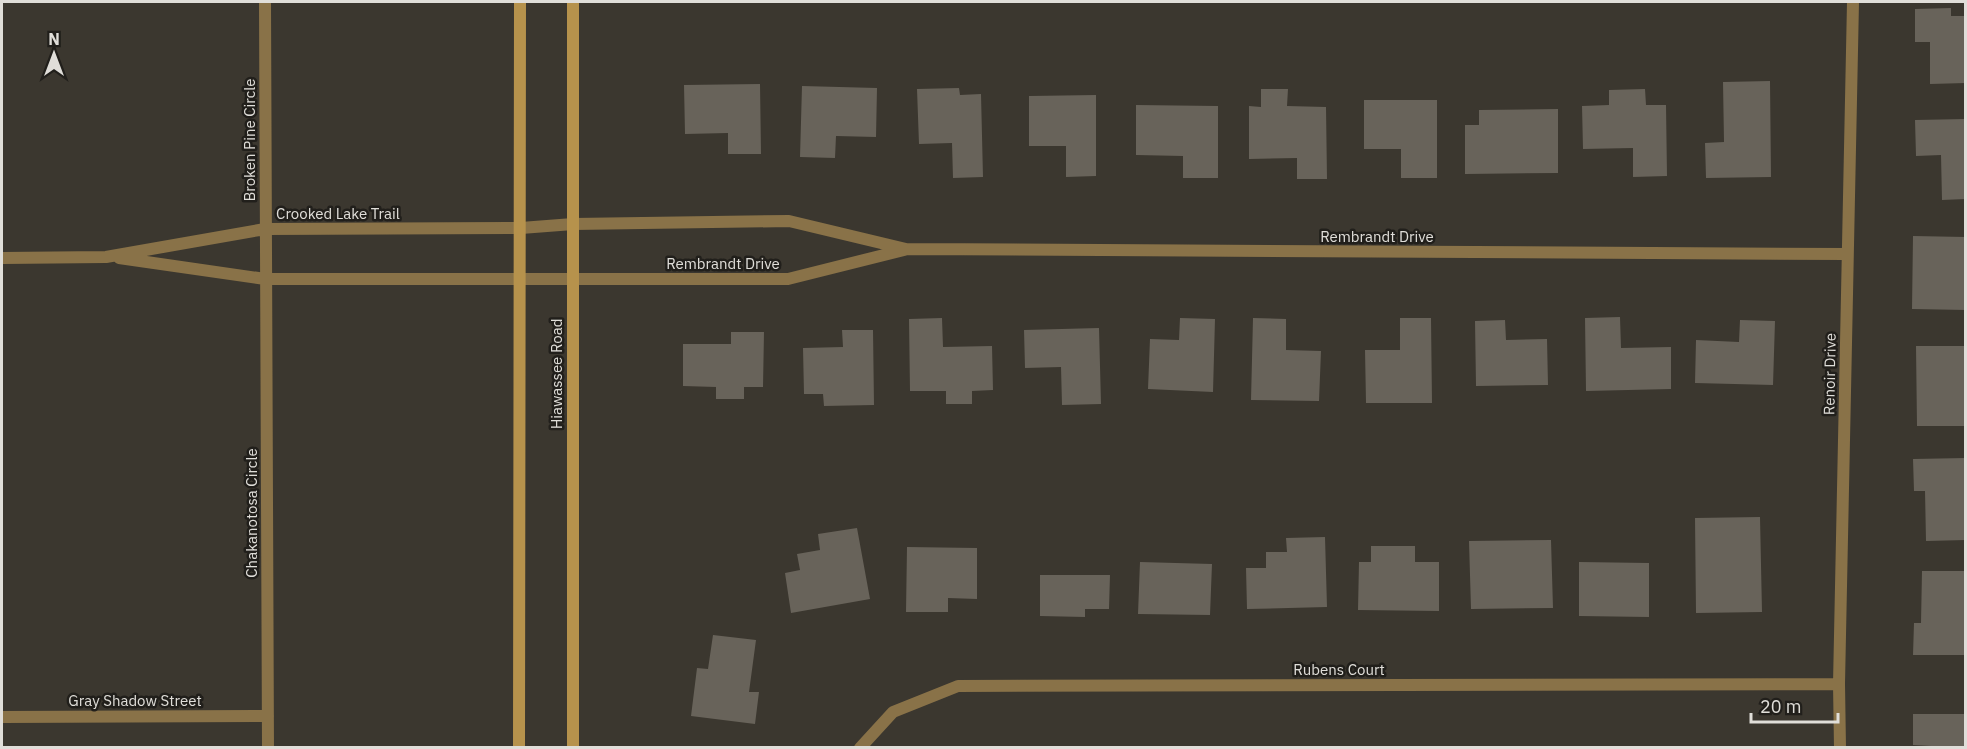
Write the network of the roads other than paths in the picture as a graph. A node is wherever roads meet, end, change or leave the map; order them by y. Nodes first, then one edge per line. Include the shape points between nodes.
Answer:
1 (265, 2) edge
2 (520, 2) edge
3 (573, 2) edge
4 (1853, 2) edge
5 (573, 224) junction
6 (520, 228) junction
7 (265, 229) junction
8 (906, 249) junction
9 (1847, 254) junction
10 (106, 257) junction
11 (2, 258) edge
12 (573, 278) junction
13 (265, 279) junction
14 (520, 279) junction
15 (1839, 684) junction
16 (268, 716) junction
17 (2, 717) edge
18 (268, 747) edge
19 (519, 747) edge
20 (573, 747) edge
21 (860, 747) edge
22 (1840, 747) edge

1 - 7 street, Broken Pine Circle
2 - 6 street
3 - 5 street, Hiawassee Road
4 - 9 street, Renoir Drive
5 - 6 street, Crooked Lake Trail
5 - 8 street, Rembrandt Drive via 789,221
5 - 12 street, Hiawassee Road
6 - 7 street, Crooked Lake Trail
6 - 14 street
7 - 10 street, Crooked Lake Trail
7 - 13 street, Broken Pine Circle
8 - 9 street, Rembrandt Drive
8 - 12 street, Rembrandt Drive via 788,279
9 - 15 street, Renoir Drive
10 - 11 street, Crooked Lake Trail
10 - 13 street, Crooked Lake Trail
12 - 14 street, Crooked Lake Trail
12 - 20 street, Hiawassee Road
13 - 14 street, Crooked Lake Trail
13 - 16 street, Chakanotosa Circle
14 - 19 street
15 - 21 street, Rubens Court via 958,686 893,712
15 - 22 street, Renoir Drive
16 - 17 street, Gray Shadow Street
16 - 18 street, Chakanotosa Circle

